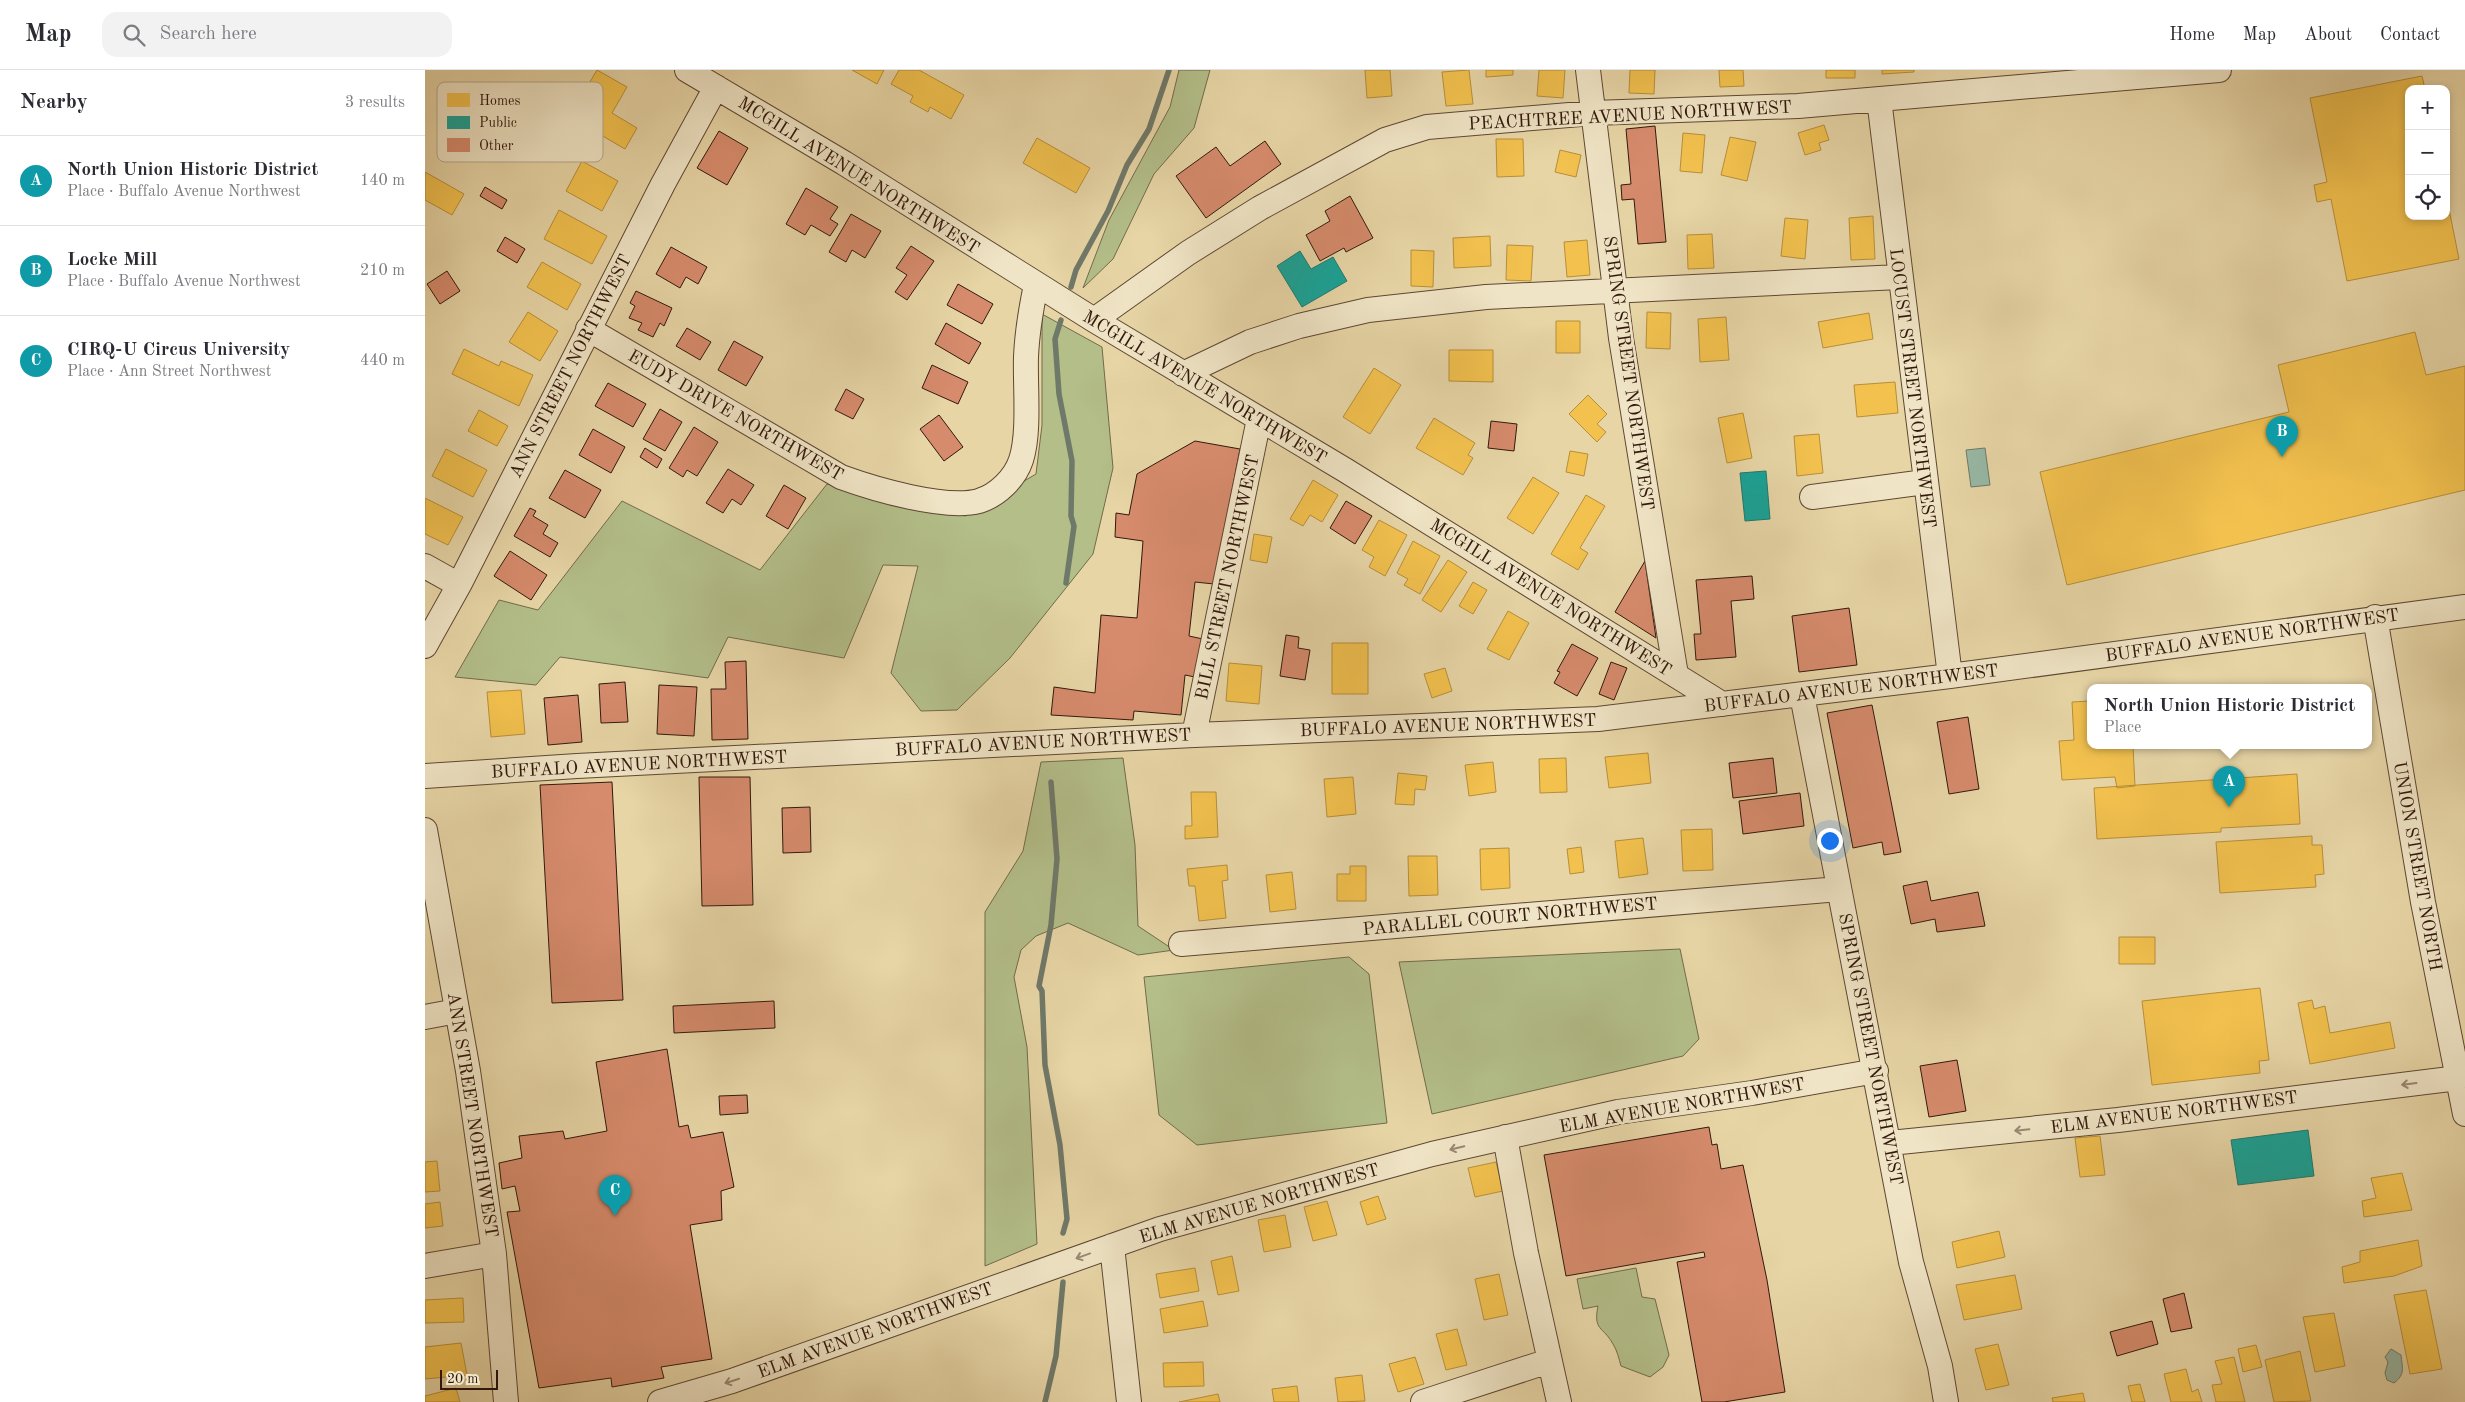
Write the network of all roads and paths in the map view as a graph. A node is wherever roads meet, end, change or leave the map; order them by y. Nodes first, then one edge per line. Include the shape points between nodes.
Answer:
1 (687, 70) edge
2 (1587, 70) edge
3 (2219, 70) edge
4 (716, 87) junction
5 (1879, 99) junction
6 (1593, 114) junction
7 (1899, 277) junction
8 (1036, 285) junction
9 (1616, 290) junction
10 (1094, 320) junction
11 (588, 329) junction
12 (1183, 374) junction
13 (1259, 419) junction
14 (1925, 482) junction
15 (1812, 497) dead end
16 (425, 566) edge
17 (459, 585) junction
18 (2465, 607) edge
19 (2375, 617) junction
20 (425, 646) edge
21 (1676, 676) junction
22 (1949, 676) junction
23 (1802, 695) junction
24 (1722, 704) junction
25 (1194, 735) junction
26 (425, 776) edge
27 (425, 830) edge
28 (1839, 889) junction
29 (1181, 944) dead end
30 (457, 1011) junction
31 (425, 1017) edge
32 (1876, 1072) junction
33 (2458, 1078) junction
34 (2465, 1114) edge
35 (1505, 1137) junction
36 (1890, 1143) junction
37 (1112, 1246) junction
38 (494, 1254) junction
39 (425, 1266) edge
40 (1549, 1361) junction
41 (506, 1402) edge
42 (660, 1402) edge
43 (1129, 1402) edge
44 (1423, 1402) edge
45 (1559, 1402) edge
46 (1946, 1402) edge

1 - 4 street, MCGILL AVENUE NORTHWEST
2 - 6 street, SPRING STREET NORTHWEST
3 - 5 street, PEACHTREE AVENUE NORTHWEST
4 - 8 street, MCGILL AVENUE NORTHWEST via 844,163
4 - 11 street, ANN STREET NORTHWEST
5 - 6 street, PEACHTREE AVENUE NORTHWEST via 1798,106
5 - 7 street, LOCUST STREET NORTHWEST
6 - 9 street, SPRING STREET NORTHWEST
6 - 10 street, PEACHTREE AVENUE NORTHWEST via 1427,127 1385,140 1260,208 1188,252
7 - 9 street
7 - 14 street, LOCUST STREET NORTHWEST
8 - 10 street, MCGILL AVENUE NORTHWEST
8 - 11 street, EUDY DRIVE NORTHWEST via 1029,320 1022,458 1013,477 979,501 945,502 869,487 841,477
9 - 12 street via 1486,297 1368,310 1299,326 1250,342
9 - 21 street, SPRING STREET NORTHWEST
10 - 12 street, MCGILL AVENUE NORTHWEST
11 - 17 street, ANN STREET NORTHWEST
12 - 13 street, MCGILL AVENUE NORTHWEST
13 - 21 street, MCGILL AVENUE NORTHWEST
13 - 25 street, BILL STREET NORTHWEST
14 - 15 street
14 - 22 street, LOCUST STREET NORTHWEST
16 - 17 street
17 - 20 street, ANN STREET NORTHWEST
18 - 19 street, BUFFALO AVENUE NORTHWEST
19 - 22 street, BUFFALO AVENUE NORTHWEST
19 - 33 street, UNION STREET NORTH via 2423,902
21 - 24 street, MCGILL AVENUE NORTHWEST
22 - 23 street, BUFFALO AVENUE NORTHWEST
23 - 24 street, BUFFALO AVENUE NORTHWEST
23 - 28 street, SPRING STREET NORTHWEST
24 - 25 street, BUFFALO AVENUE NORTHWEST via 1598,719
25 - 26 street, BUFFALO AVENUE NORTHWEST
27 - 30 street, ANN STREET NORTHWEST
28 - 29 street, PARALLEL COURT NORTHWEST
28 - 32 street, SPRING STREET NORTHWEST
30 - 31 street
30 - 38 street, ANN STREET NORTHWEST
32 - 35 street, ELM AVENUE NORTHWEST via 1618,1112
32 - 36 street, SPRING STREET NORTHWEST
33 - 34 street, UNION STREET NORTH
33 -> 36 street, ELM AVENUE NORTHWEST
35 -> 37 street, ELM AVENUE NORTHWEST via 1169,1226
35 - 40 street
36 - 46 street, SPRING STREET NORTHWEST via 1911,1262 1940,1366
37 -> 42 street, ELM AVENUE NORTHWEST via 732,1381
37 - 43 street
38 - 39 street
38 - 41 street, ANN STREET NORTHWEST
40 - 44 street
40 - 45 street

